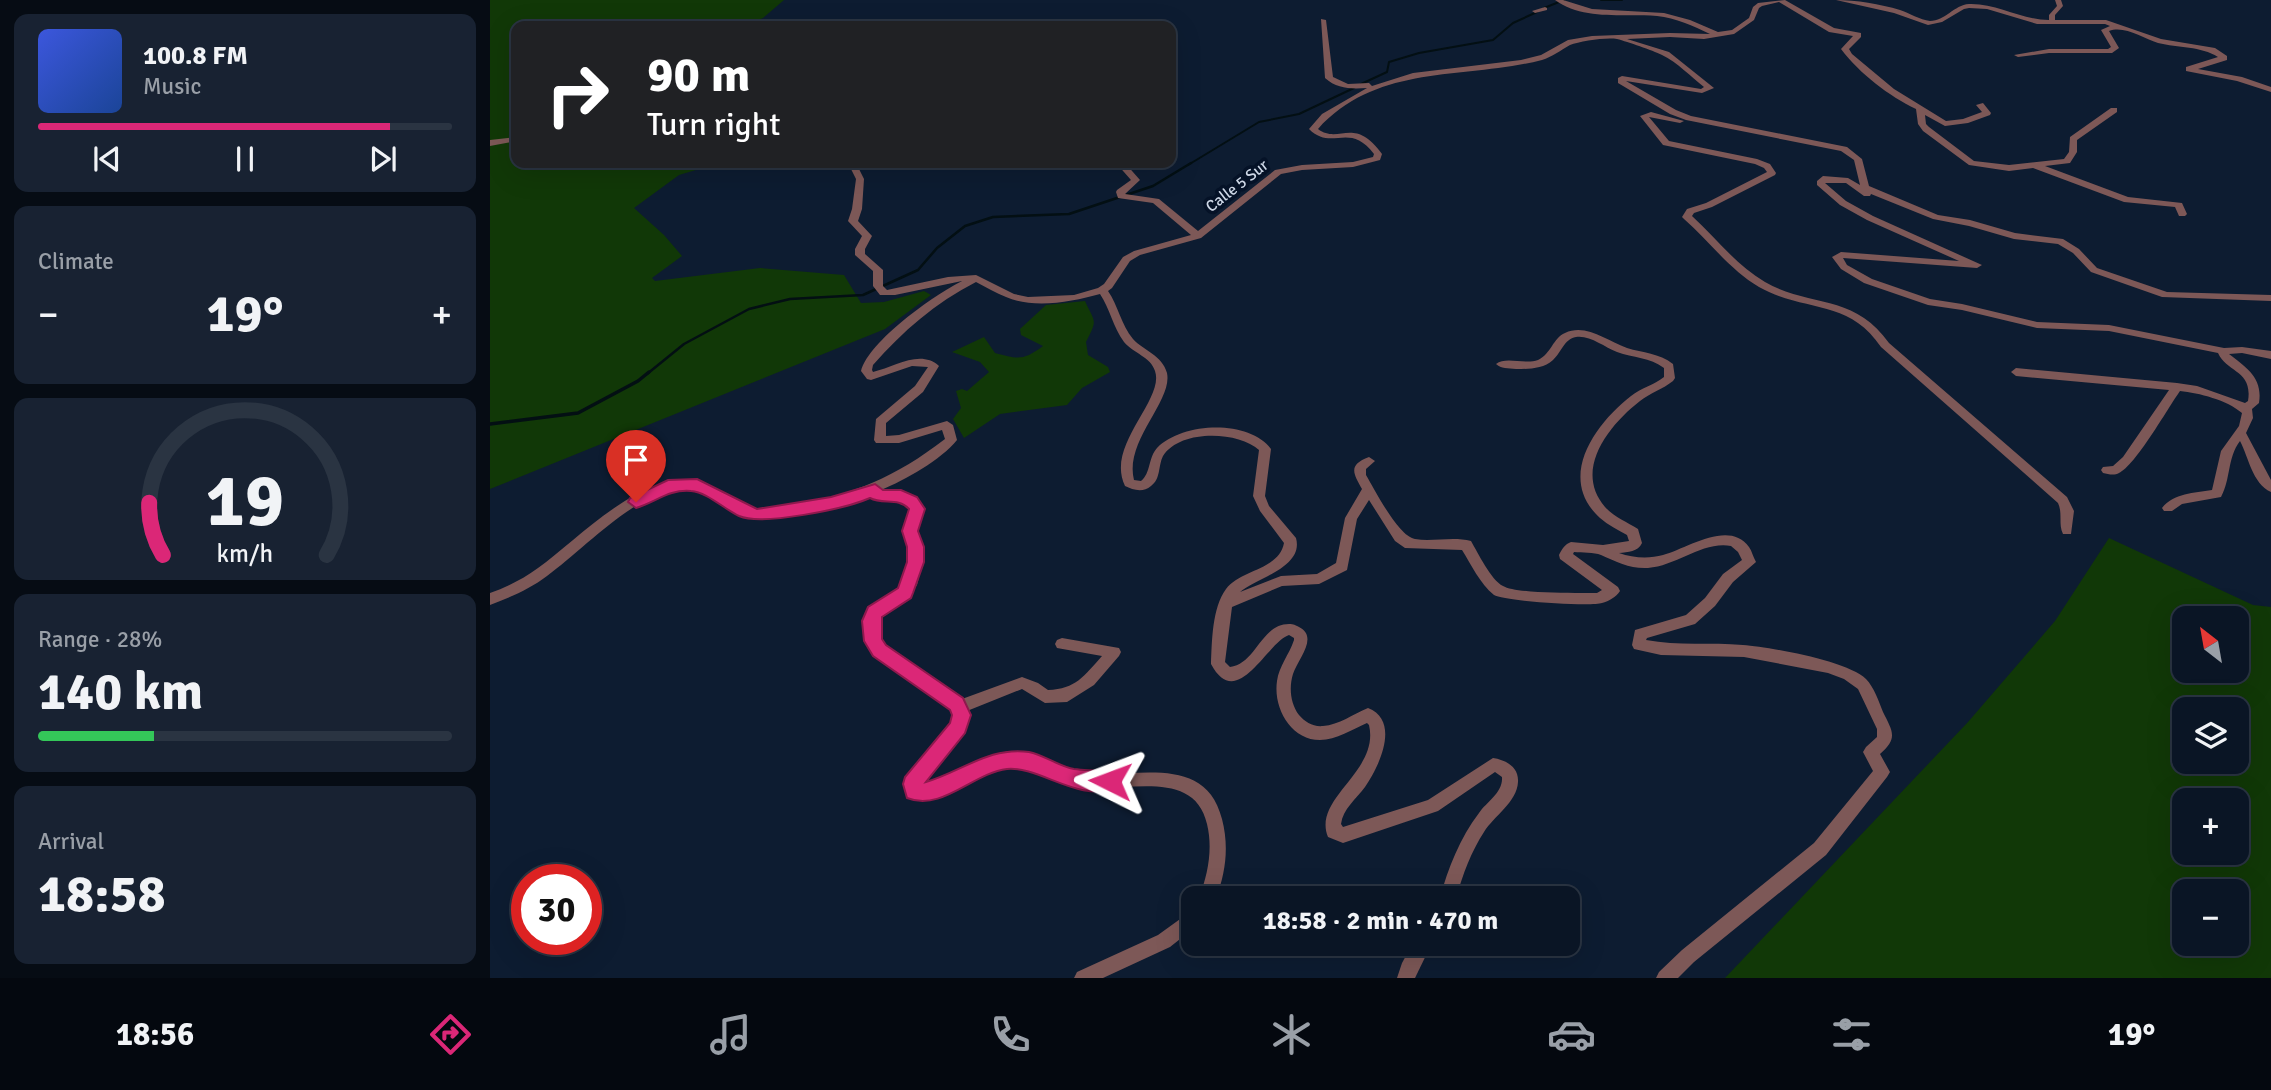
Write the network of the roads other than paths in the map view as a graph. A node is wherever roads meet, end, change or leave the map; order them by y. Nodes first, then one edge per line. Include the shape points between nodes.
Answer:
1 (1779, 0) edge
2 (1839, 0) edge
3 (2058, 0) edge
4 (1559, 1) edge
5 (1545, 9) dead end
6 (1535, 11) dead end
7 (1323, 20) dead end
8 (2052, 21) junction
9 (2116, 26) junction
10 (1719, 35) junction
11 (1614, 36) junction
12 (2018, 55) dead end
13 (1393, 81) junction
14 (2271, 90) edge
15 (1980, 105) dead end
16 (1920, 108) junction
17 (2114, 110) dead end
18 (1689, 118) junction
19 (511, 140) edge
20 (490, 143) edge
21 (2036, 166) junction
22 (854, 168) edge
23 (1125, 168) edge
24 (1884, 197) junction
25 (2182, 214) dead end
26 (1198, 236) junction
27 (976, 278) junction
28 (1102, 290) junction
29 (2271, 298) edge
30 (2224, 351) junction
31 (2271, 355) edge
32 (1501, 364) dead end
33 (2016, 372) dead end
34 (2177, 387) junction
35 (2241, 406) junction
36 (2241, 434) junction
37 (1369, 461) dead end
38 (2107, 470) dead end
39 (2271, 487) edge
40 (875, 489) junction
41 (1369, 489) junction
42 (2168, 508) dead end
43 (2067, 531) dead end
44 (1603, 550) junction
45 (490, 599) edge
46 (1226, 603) junction
47 (1062, 644) dead end
48 (959, 707) junction
49 (1212, 886) edge
50 (1451, 886) edge
51 (1181, 927) edge
52 (1416, 956) edge
53 (1083, 978) edge
54 (1406, 978) edge
55 (1665, 978) edge

1 - 10 street via 1760,4 1748,22
1 - 16 street via 1832,30 1858,35 1845,51 1899,97
2 - 8 street via 1896,10 1928,23 1969,6 2037,22
3 - 8 street via 2060,6
4 - 10 street via 1606,12 1659,14
5 - 6 street
7 - 13 street via 1329,78 1351,87
8 - 9 street
9 - 12 street via 2105,30 2115,48 2109,51
9 - 14 street via 2160,41 2212,50 2224,58 2189,69
10 - 11 street, Calle 5 Sur
11 - 13 street, Calle 5 Sur via 1571,42 1544,57 1521,62 1431,71
11 - 18 street via 1666,54 1710,89 1620,79
13 - 26 street, Calle 5 Sur via 1357,95 1313,129 1323,135 1360,135 1370,140 1377,158 1278,172
15 - 16 street via 1987,113 1945,124
16 - 21 street via 1926,129 1969,162 1991,167
17 - 21 street via 2073,139 2067,161
18 - 24 street via 1844,149 1858,159 1865,188
18 - 43 street via 1643,116 1666,142 1757,162 1772,173 1690,211 1687,217 1760,284 1848,312 1870,325 1892,352 2063,500 2068,511
19 - 20 street
21 - 25 street via 2127,200 2179,205
22 - 27 street via 860,179 853,221 867,236 860,255 877,267 879,288 884,293 960,277
23 - 26 street via 1136,180 1120,192 1122,198 1156,201
24 - 29 street via 1937,218 2060,242 2094,270 2166,295
24 - 30 street via 1874,197 1840,179 1820,183 1869,217 1977,265 1837,257 1844,267 1868,281 1928,302 2038,325 2109,328
26 - 28 street, Calle 5 Sur via 1126,259
27 - 28 street via 1028,300 1074,298
27 - 40 street via 942,294 906,322 868,365 866,371 871,376 916,361 934,366 919,388 880,422 880,440 899,442 947,425 951,440 927,461
28 - 46 street via 1131,343 1157,363 1162,378 1130,454 1129,483 1146,484 1163,449 1191,436 1219,431 1242,435 1265,449 1259,496 1292,547 1281,563 1246,578
30 - 31 street
30 - 35 street via 2223,355 2254,382 2253,403
32 - 44 street via 1540,364 1563,338 1581,334 1646,354 1669,367 1669,378 1635,398 1594,441 1586,464 1589,493 1601,512 1633,532 1636,542
33 - 34 street
34 - 35 street
34 - 38 street via 2127,460 2116,470
35 - 36 street via 2248,419
36 - 39 street
36 - 42 street via 2230,446 2217,494 2179,500
37 - 41 street via 1360,467 1360,475
40 - 45 street via 857,498 757,515 697,485 668,486 636,502 521,587
40 - 48 street via 876,495 912,501 917,509 910,531 917,557 908,589 872,617 873,641 879,651
41 - 44 street via 1400,537 1410,544 1466,545 1500,592 1599,599 1613,591 1565,555 1571,547
41 - 46 street via 1351,518 1342,566 1319,579 1281,581
44 - 55 street via 1615,559 1648,562 1717,539 1734,542 1747,552 1749,562 1690,620 1640,634 1639,645 1744,651 1849,674 1863,685 1884,729 1885,740 1871,752 1882,772 1820,849
46 - 50 street via 1218,660 1223,672 1232,675 1247,669 1278,632 1295,630 1301,643 1282,695 1291,716 1317,733 1368,715 1379,725 1361,779 1332,822 1336,833 1343,835 1432,806 1493,765 1508,773 1508,792 1469,843
47 - 48 street via 1114,652 1089,681 1067,696 1045,697 1022,683
48 - 49 street via 958,727 923,769 913,784 914,791 942,788 987,765 1008,760 1031,762 1085,780 1188,785 1204,800 1218,835 1217,872
51 - 53 street via 1164,941
52 - 54 street

